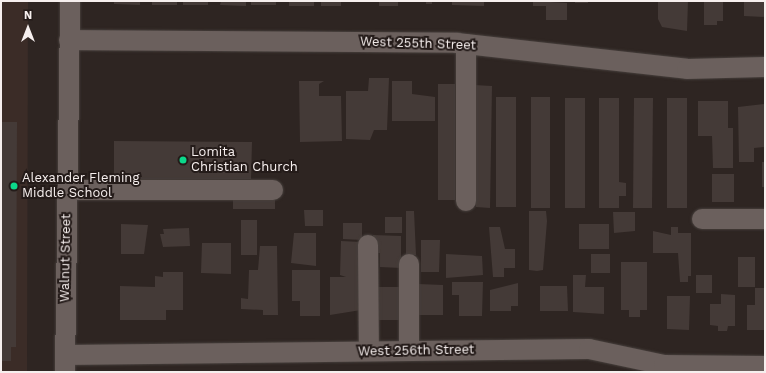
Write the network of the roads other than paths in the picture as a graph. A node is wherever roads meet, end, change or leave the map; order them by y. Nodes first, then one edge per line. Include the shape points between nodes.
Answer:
1 (70, 1) edge
2 (69, 40) junction
3 (466, 44) junction
4 (765, 67) edge
5 (67, 190) junction
6 (273, 190) dead end
7 (466, 201) dead end
8 (702, 219) dead end
9 (765, 219) edge
10 (368, 245) dead end
11 (409, 264) dead end
12 (369, 351) junction
13 (409, 351) junction
14 (65, 363) edge
15 (765, 366) edge

1 - 2 street, Walnut Street
2 - 3 street, West 255th Street
2 - 5 street, Walnut Street
3 - 4 street, West 255th Street via 687,69
3 - 7 street
5 - 6 street
5 - 14 street, Walnut Street
8 - 9 street
10 - 12 street
11 - 13 street
12 - 13 street, West 256th Street
12 - 14 street, West 256th Street
13 - 15 street, West 256th Street via 589,349 664,366

